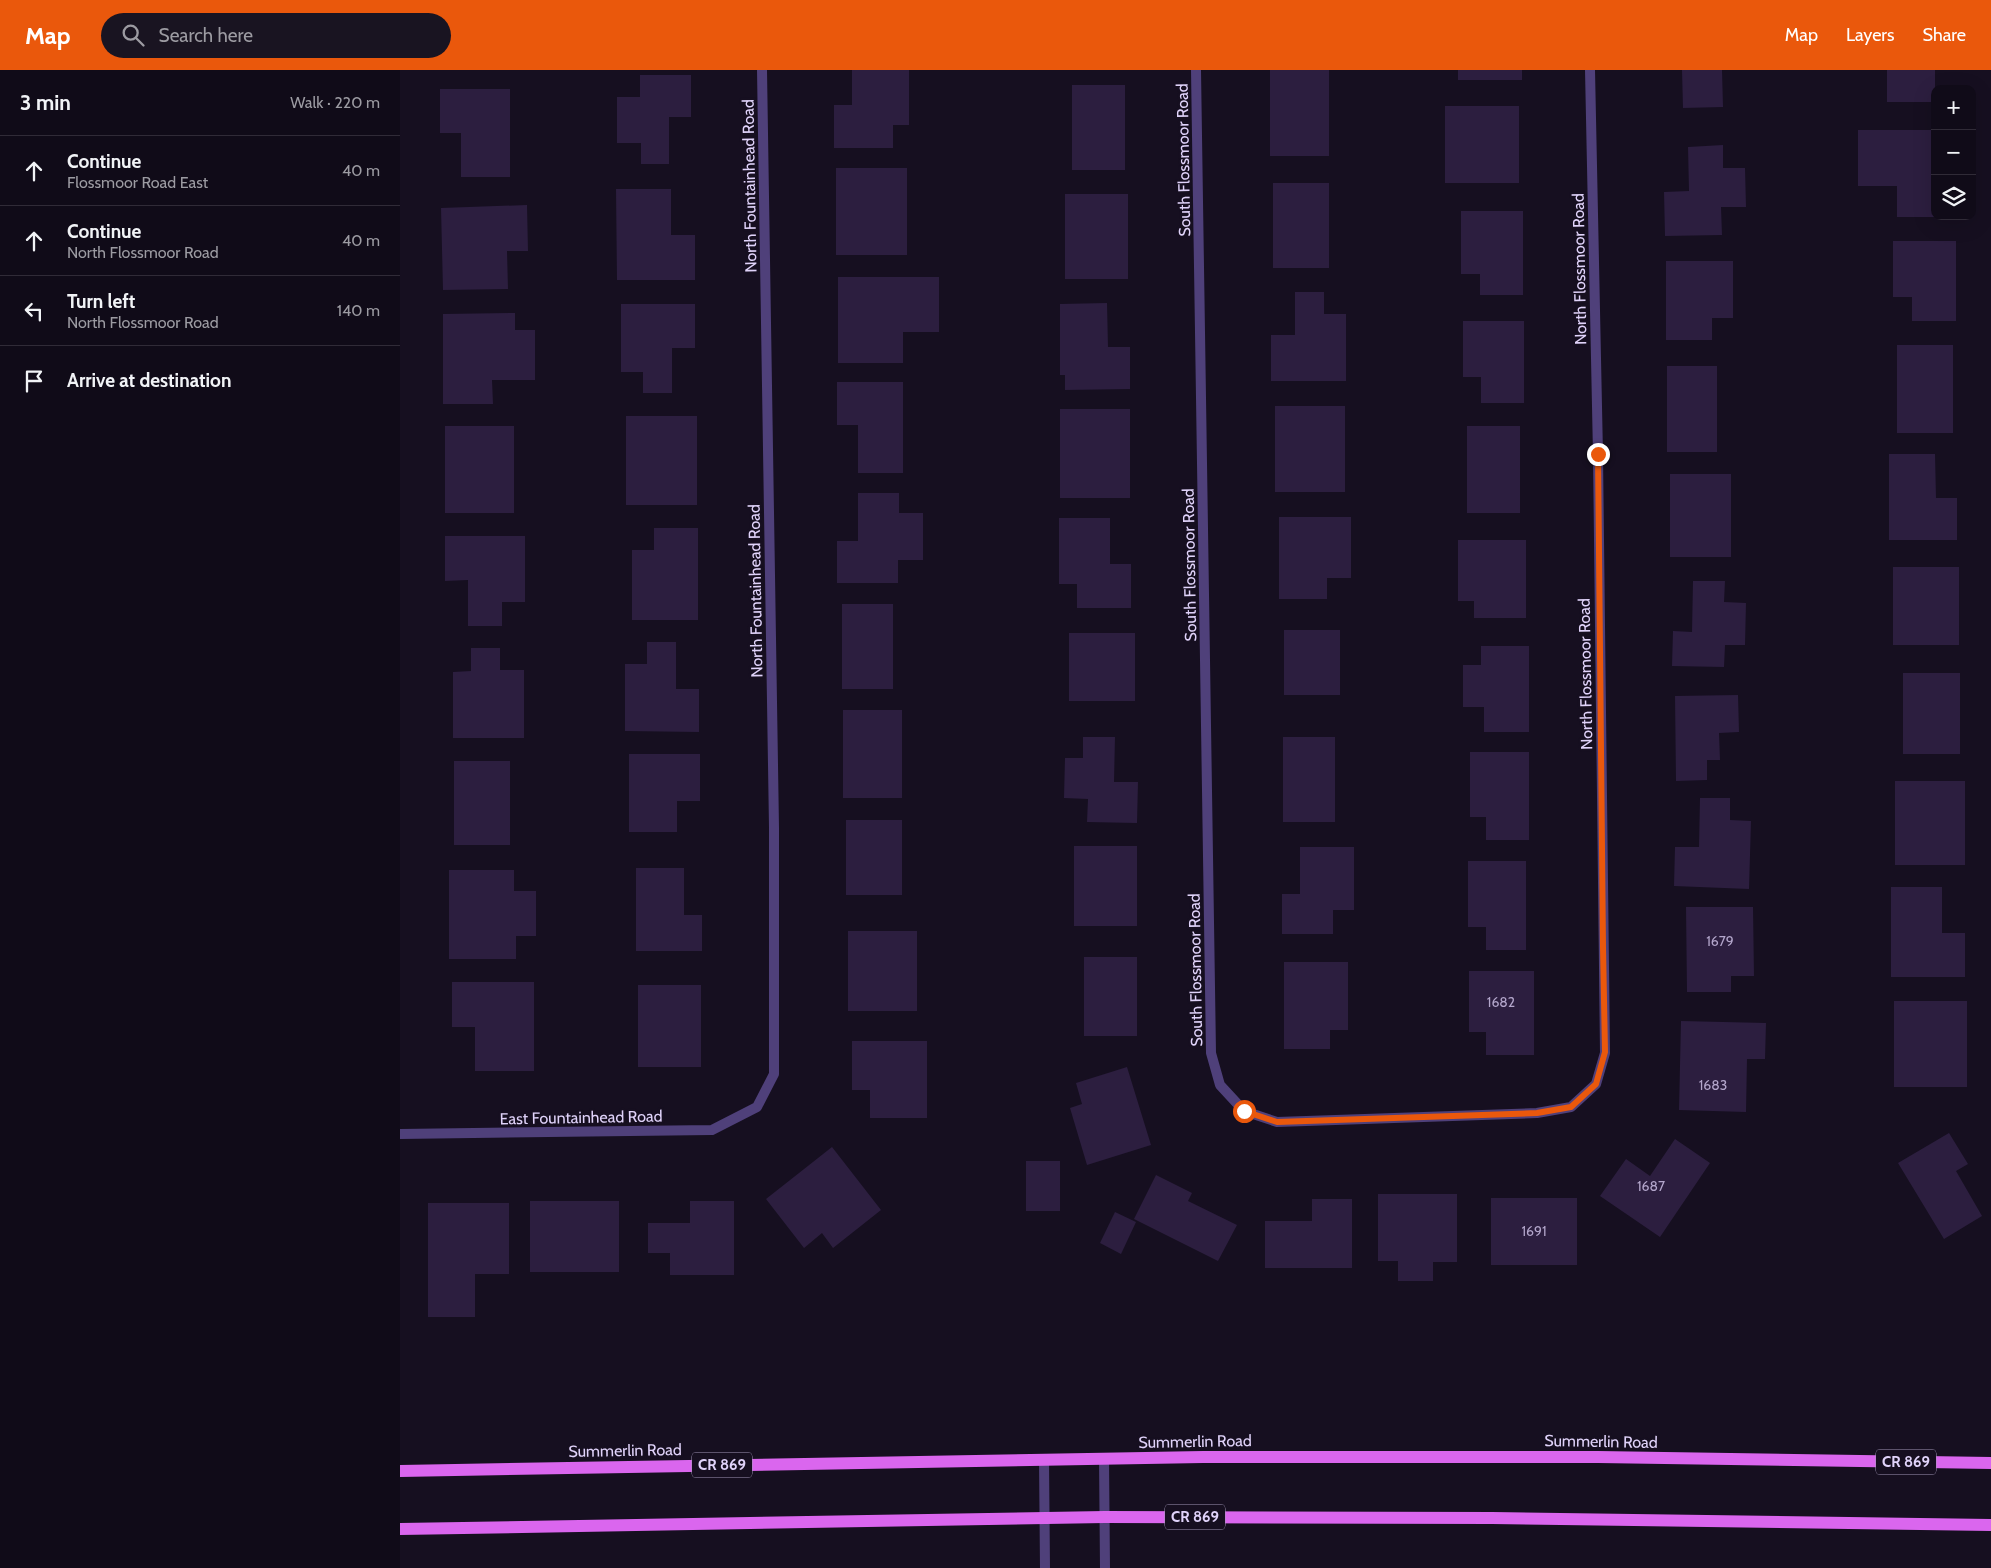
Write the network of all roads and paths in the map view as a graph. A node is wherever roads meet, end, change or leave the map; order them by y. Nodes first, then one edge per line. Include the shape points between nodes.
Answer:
1 (762, 70) edge
2 (1196, 70) edge
3 (1590, 70) edge
4 (757, 1107) joint
5 (1413, 1117) joint
6 (400, 1134) edge
7 (1104, 1458) junction
8 (1044, 1459) junction
9 (1991, 1464) edge
10 (400, 1471) edge
11 (1045, 1517) junction
12 (1105, 1517) junction
13 (1991, 1526) edge
14 (400, 1529) edge
15 (1045, 1568) edge
16 (1105, 1568) edge

1 - 4 street, North Fountainhead Road via 774,828 774,1074
2 - 5 street, South Flossmoor Road via 1213,1059 1220,1085 1244,1111 1277,1122
3 - 5 street, North Flossmoor Road via 1605,1052 1596,1084 1571,1107 1537,1113
4 - 6 street, East Fountainhead Road via 712,1130
7 - 8 main road, Summerlin Road / CR 869
7 - 9 main road, Summerlin Road / CR 869 via 1598,1456
7 - 12 street
8 - 10 main road, Summerlin Road / CR 869
8 - 11 street
11 - 12 main road, CR 869
11 - 14 main road, CR 869
11 - 15 street
12 - 13 main road, CR 869 via 1492,1518
12 - 16 street

